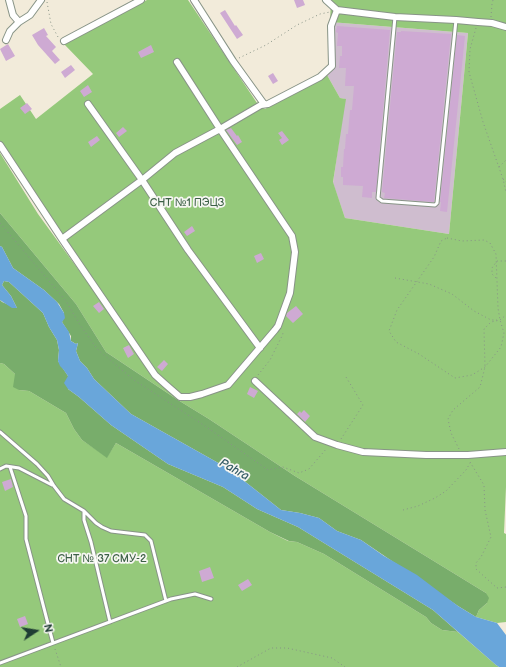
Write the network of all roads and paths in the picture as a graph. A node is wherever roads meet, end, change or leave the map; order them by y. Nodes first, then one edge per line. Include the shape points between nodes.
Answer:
1 (9, 0) edge
2 (42, 0) edge
3 (45, 0) edge
4 (141, 0) edge
5 (194, 0) edge
6 (326, 0) edge
7 (493, 0) edge
8 (337, 10) junction
9 (396, 17) junction
10 (491, 19) dead end
11 (456, 20) junction
12 (18, 22) junction
13 (478, 22) junction
14 (506, 27) edge
15 (6, 40) dead end
16 (64, 41) joint
17 (233, 61) junction
18 (177, 62) dead end
19 (88, 104) dead end
20 (264, 104) junction
21 (220, 129) junction
22 (0, 145) edge
23 (506, 160) edge
24 (499, 168) junction
25 (503, 179) junction
26 (142, 180) junction
27 (506, 182) edge
28 (506, 192) edge
29 (62, 239) junction
30 (496, 261) junction
31 (506, 261) edge
32 (395, 278) dead end
33 (497, 278) junction
34 (417, 282) junction
35 (506, 315) edge
36 (500, 320) junction
37 (278, 326) junction
38 (260, 348) junction
39 (486, 367) junction
40 (346, 377) dead end
41 (255, 381) joint
42 (0, 432) edge
43 (337, 445) junction
44 (506, 452) edge
45 (465, 454) junction
46 (470, 462) junction
47 (10, 467) junction
48 (0, 468) edge
49 (54, 486) junction
50 (84, 510) junction
51 (403, 510) dead end
52 (506, 587) edge
53 (211, 599) dead end
54 (166, 601) junction
55 (110, 622) junction
56 (53, 643) junction
57 (0, 663) edge
58 (61, 667) edge
59 (237, 667) edge
60 (345, 667) edge

1 - 12 street
2 - 12 street via 30,15
3 - 16 path via 48,3 52,24
4 - 16 street
5 - 17 street
6 - 8 street
7 - 10 path
8 - 9 street
8 - 17 path via 320,14 296,25 266,45
8 - 20 street via 331,26 332,66 320,77
9 - 11 street
9 - 11 lane via 378,198 382,201 435,205 438,203
11 - 13 street
12 - 15 street
13 - 14 street
13 - 24 path via 470,49 469,72
17 - 20 street
18 - 21 street
19 - 26 street
20 - 21 street
21 - 26 street via 175,153
21 - 37 street via 292,236 295,252 290,293
22 - 29 street
23 - 24 path
24 - 25 path
25 - 27 path
25 - 28 path
26 - 29 street
26 - 38 street via 188,250
29 - 38 street via 155,375 180,397 190,397 228,385
30 - 31 path
30 - 33 path
30 - 33 path via 492,274
30 - 34 path via 496,254 490,243 484,240 462,241 447,238 441,241 434,257
32 - 34 path
33 - 36 path
34 - 36 path via 452,294 491,320
34 - 39 path via 397,310 389,331 396,342 455,378 472,375
35 - 36 path
36 - 39 path via 504,333 501,347
36 - 39 path via 491,322 484,329
37 - 38 street
37 - 41 path via 283,334 270,360
39 - 45 path via 480,387 453,410 448,419 451,432
40 - 43 path via 363,405
41 - 43 street via 315,437
42 - 49 lane via 37,464
43 - 45 street via 363,452
44 - 45 street
45 - 46 path
46 - 51 path via 466,470 435,498
46 - 52 path via 484,485 485,510 491,537 476,563 476,569 497,588
47 - 48 lane
47 - 49 lane via 19,468
47 - 56 lane via 26,516 26,539
49 - 50 lane via 64,499
50 - 54 lane via 96,523 111,531 146,535 151,541
50 - 55 lane via 84,520
53 - 54 lane via 195,594
54 - 55 lane
55 - 56 lane
56 - 57 lane
56 - 58 path
59 - 60 path via 270,648 287,648 332,658

